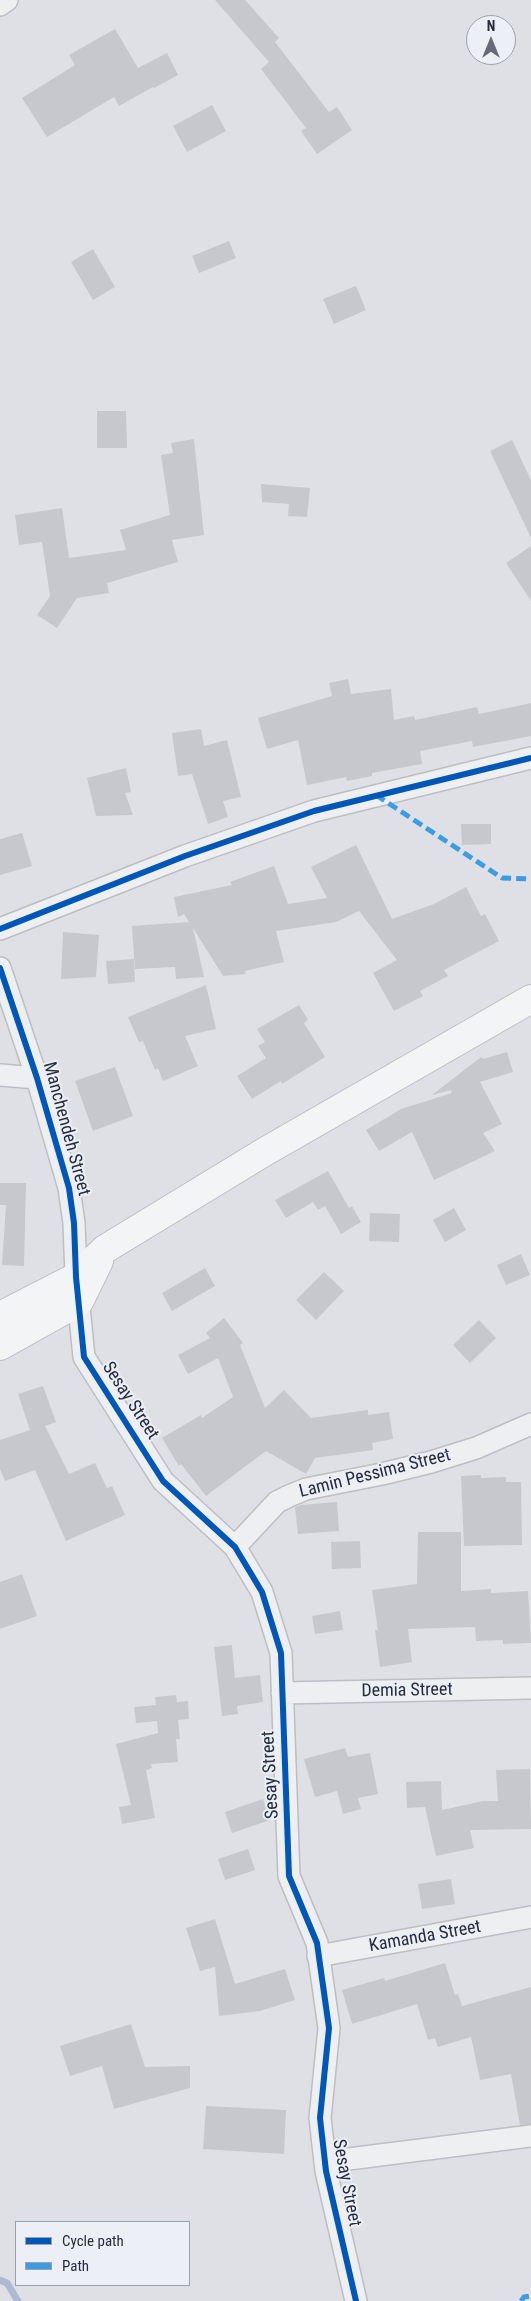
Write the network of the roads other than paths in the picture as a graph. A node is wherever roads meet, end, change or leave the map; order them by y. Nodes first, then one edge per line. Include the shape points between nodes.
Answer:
1 (7, 0) edge
2 (0, 5) edge
3 (531, 758) edge
4 (0, 929) edge
5 (0, 968) edge
6 (531, 999) edge
7 (0, 1075) edge
8 (37, 1078) junction
9 (78, 1289) junction
10 (0, 1316) edge
11 (0, 1346) edge
12 (531, 1424) edge
13 (235, 1547) junction
14 (531, 1688) edge
15 (282, 1693) junction
16 (531, 1917) edge
17 (318, 1956) junction
18 (531, 2136) edge
19 (325, 2162) junction
20 (356, 2301) edge

1 - 2 street
3 - 4 street via 314,811 185,856
5 - 8 street, Manchendeh Street
6 - 9 main road via 266,1151 105,1249
7 - 8 street
8 - 9 street, Manchendeh Street via 69,1188
9 - 10 main road
9 - 11 main road
9 - 13 street, Sesay Street via 84,1357 163,1481
12 - 13 street, Lamin Pessima Street via 476,1448 431,1462 306,1489 289,1496 277,1502
13 - 15 street, Sesay Street via 262,1592 281,1652
14 - 15 street, Demia Street
15 - 17 street, Sesay Street via 289,1876 316,1943
16 - 17 street, Kamanda Street
17 - 19 street, Sesay Street via 329,2028 320,2118
18 - 19 street
19 - 20 street, Sesay Street

